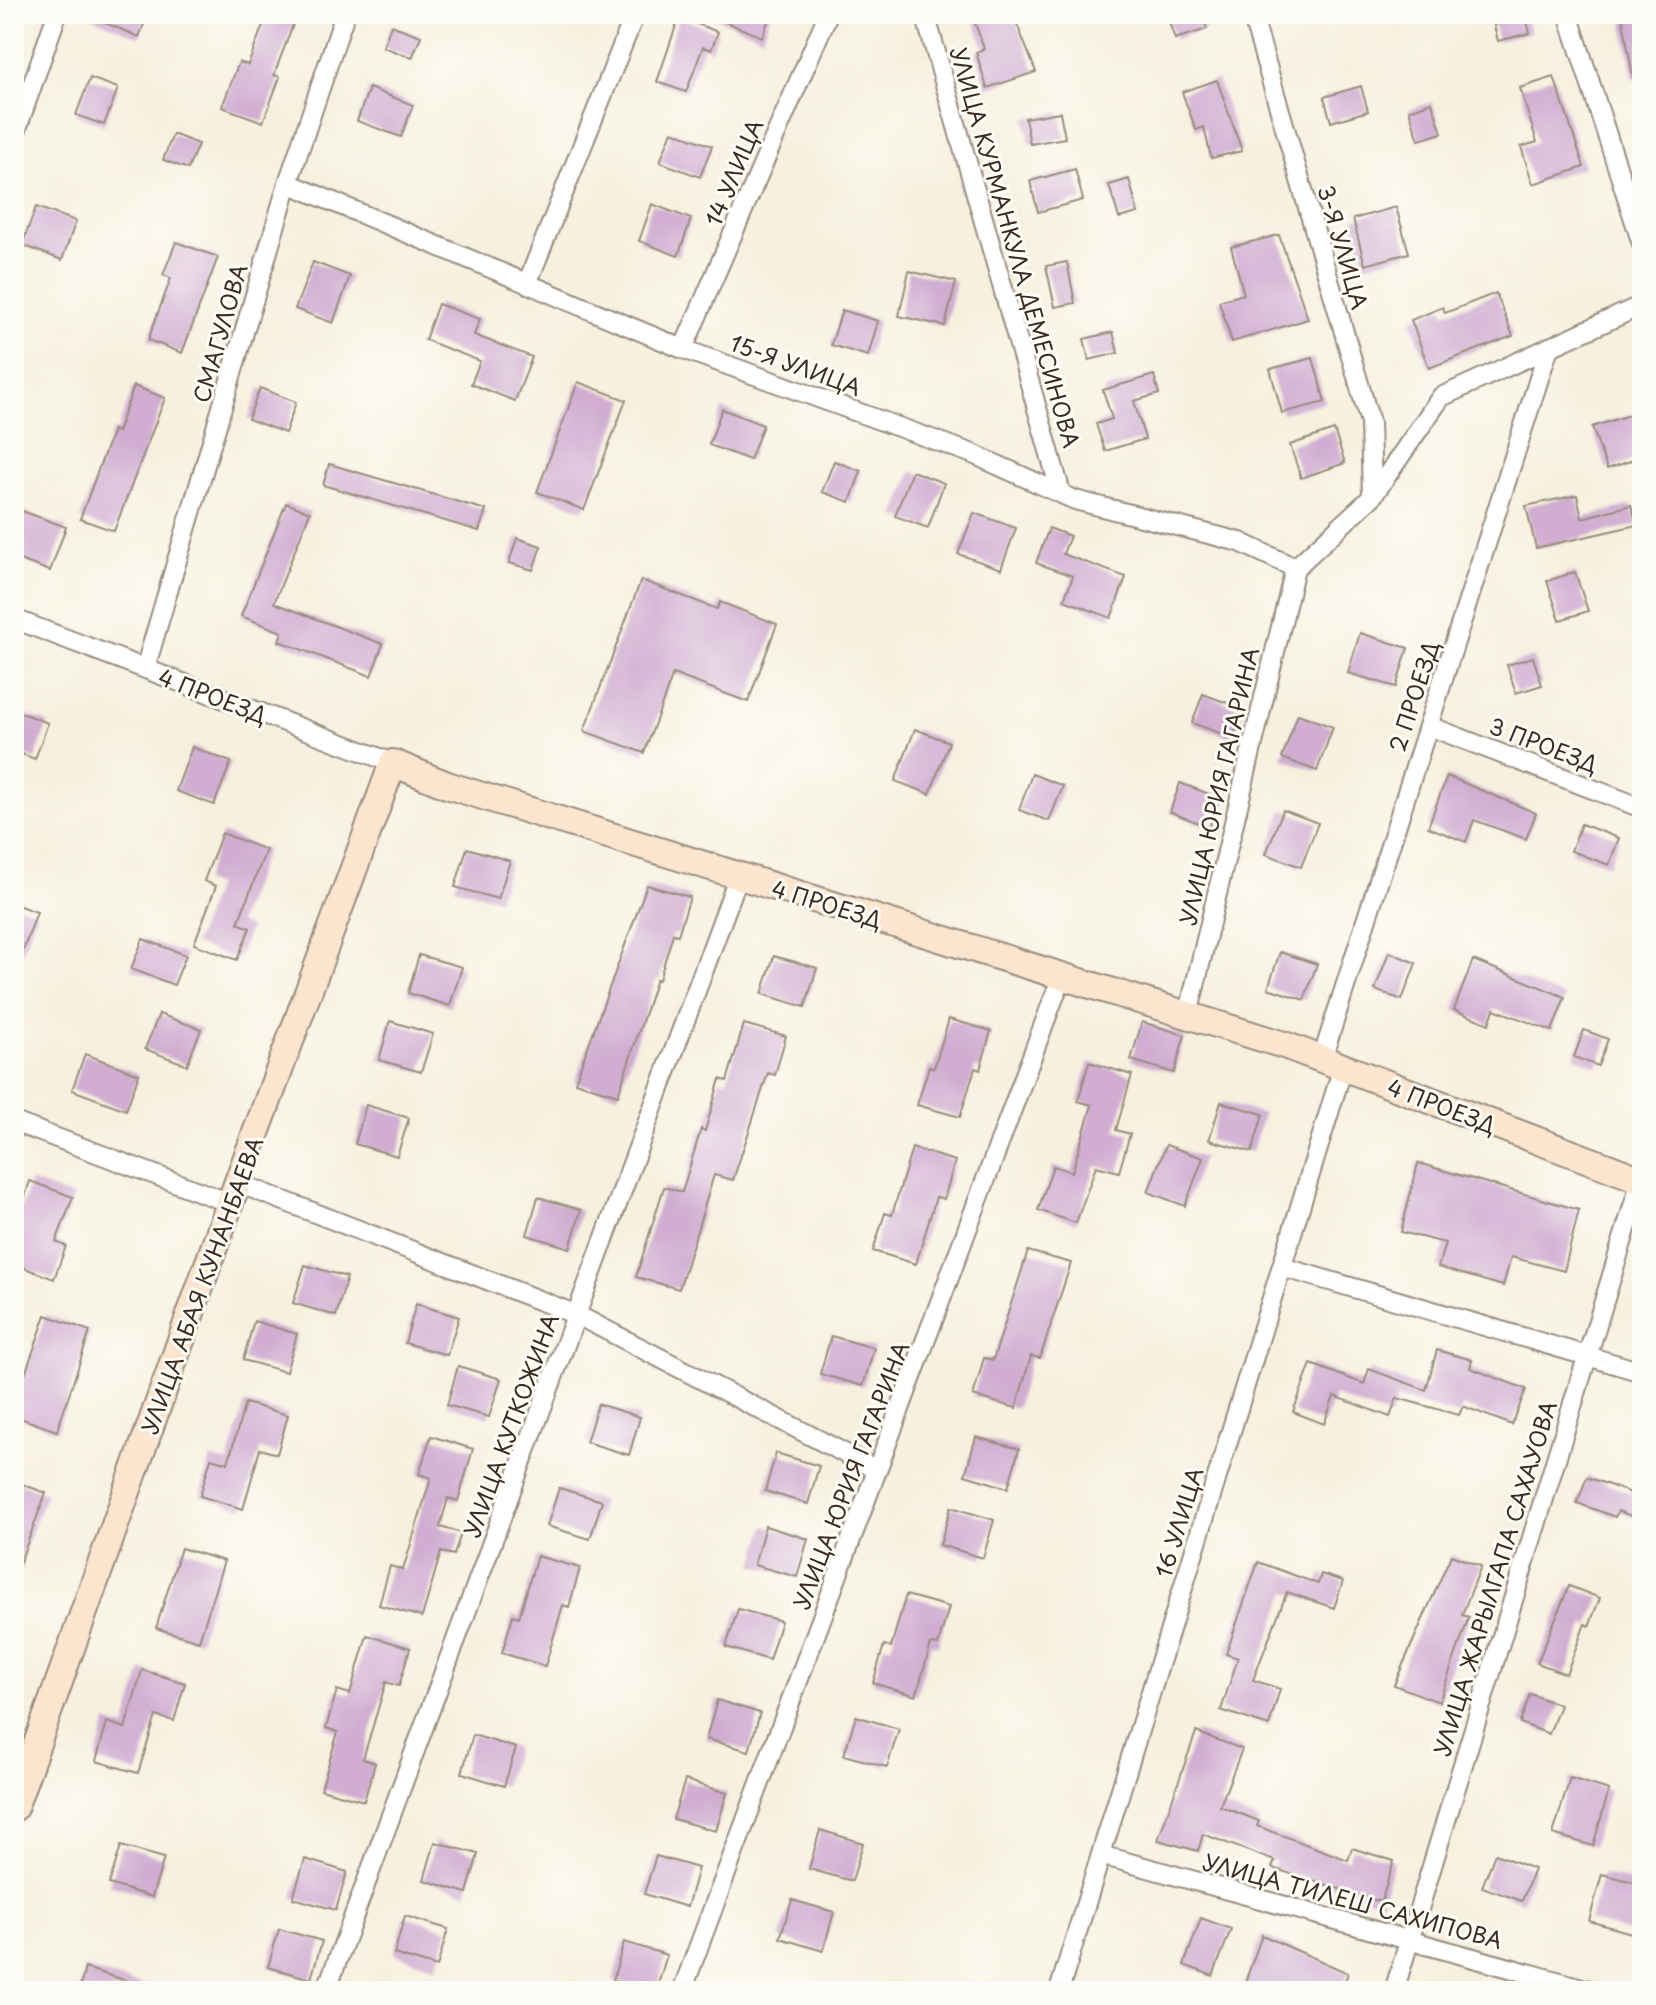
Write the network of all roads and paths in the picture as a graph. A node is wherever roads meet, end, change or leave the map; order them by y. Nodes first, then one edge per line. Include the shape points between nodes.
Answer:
1 (57, 14) edge
2 (345, 14) edge
3 (635, 14) edge
4 (828, 14) edge
5 (925, 14) edge
6 (1252, 14) edge
7 (1568, 14) edge
8 (14, 137) edge
9 (288, 183) junction
10 (1642, 244) edge
11 (527, 284) junction
12 (1642, 305) edge
13 (1549, 347) junction
14 (683, 349) junction
15 (1061, 493) junction
16 (1372, 497) junction
17 (1295, 568) junction
18 (14, 619) edge
19 (145, 669) junction
20 (1429, 726) junction
21 (393, 763) junction
22 (1642, 808) edge
23 (739, 875) junction
24 (1062, 976) junction
25 (1188, 1015) junction
26 (1333, 1063) junction
27 (14, 1122) edge
28 (1641, 1180) edge
29 (234, 1193) junction
30 (1282, 1267) junction
31 (577, 1315) junction
32 (1587, 1356) junction
33 (1642, 1372) edge
34 (877, 1470) junction
35 (14, 1808) edge
36 (1101, 1855) junction
37 (1410, 1940) junction
38 (326, 1991) edge
39 (682, 1991) edge
40 (1059, 1991) edge
41 (1394, 1991) edge
42 (1593, 1991) edge

1 - 8 street
2 - 9 street, СМАГУЛОВА
3 - 11 street
4 - 14 street, 14 УЛИЦА
5 - 15 street, УЛИЦА КУРМАНКУЛА ДЕМЕСИНОВА
6 - 16 street, 3-Я УЛИЦА via 1370,422
7 - 10 street
9 - 11 street, 15-Я УЛИЦА
9 - 19 street, СМАГУЛОВА
11 - 14 street, 15-Я УЛИЦА
12 - 13 street
13 - 16 street via 1441,397
13 - 20 street, 2 ПРОЕЗД
14 - 15 street, 15-Я УЛИЦА via 973,454
15 - 17 street, 15-Я УЛИЦА via 1240,542
16 - 17 street
17 - 25 street, УЛИЦА ЮРИЯ ГАГАРИНА
18 - 19 street, 4 ПРОЕЗД
19 - 21 street, 4 ПРОЕЗД
20 - 22 street, 3 ПРОЕЗД
20 - 26 street, 2 ПРОЕЗД
21 - 23 street, 4 ПРОЕЗД via 447,785
21 - 29 street, УЛИЦА АБАЯ КУНАНБАЕВА
23 - 24 street, 4 ПРОЕЗД
23 - 31 street, УЛИЦА КУТКОЖИНА
24 - 25 street, 4 ПРОЕЗД
24 - 34 street, УЛИЦА ЮРИЯ ГАГАРИНА
25 - 26 street, 4 ПРОЕЗД
26 - 28 street, 4 ПРОЕЗД
26 - 30 street, 16 УЛИЦА
27 - 29 street
28 - 32 street, УЛИЦА ЖАРЫЛГАПА САХАУОВА
29 - 31 street
29 - 35 street, УЛИЦА АБАЯ КУНАНБАЕВА
30 - 32 street
30 - 36 street, 16 УЛИЦА
31 - 34 street
31 - 38 street, УЛИЦА КУТКОЖИНА
32 - 33 street
32 - 37 street, УЛИЦА ЖАРЫЛГАПА САХАУОВА
34 - 39 street, УЛИЦА ЮРИЯ ГАГАРИНА
36 - 37 street, УЛИЦА ТИЛЕШ САХИПОВА
36 - 40 street, 16 УЛИЦА
37 - 41 street, УЛИЦА ЖАРЫЛГАПА САХАУОВА
37 - 42 street, УЛИЦА ТИЛЕШ САХИПОВА

